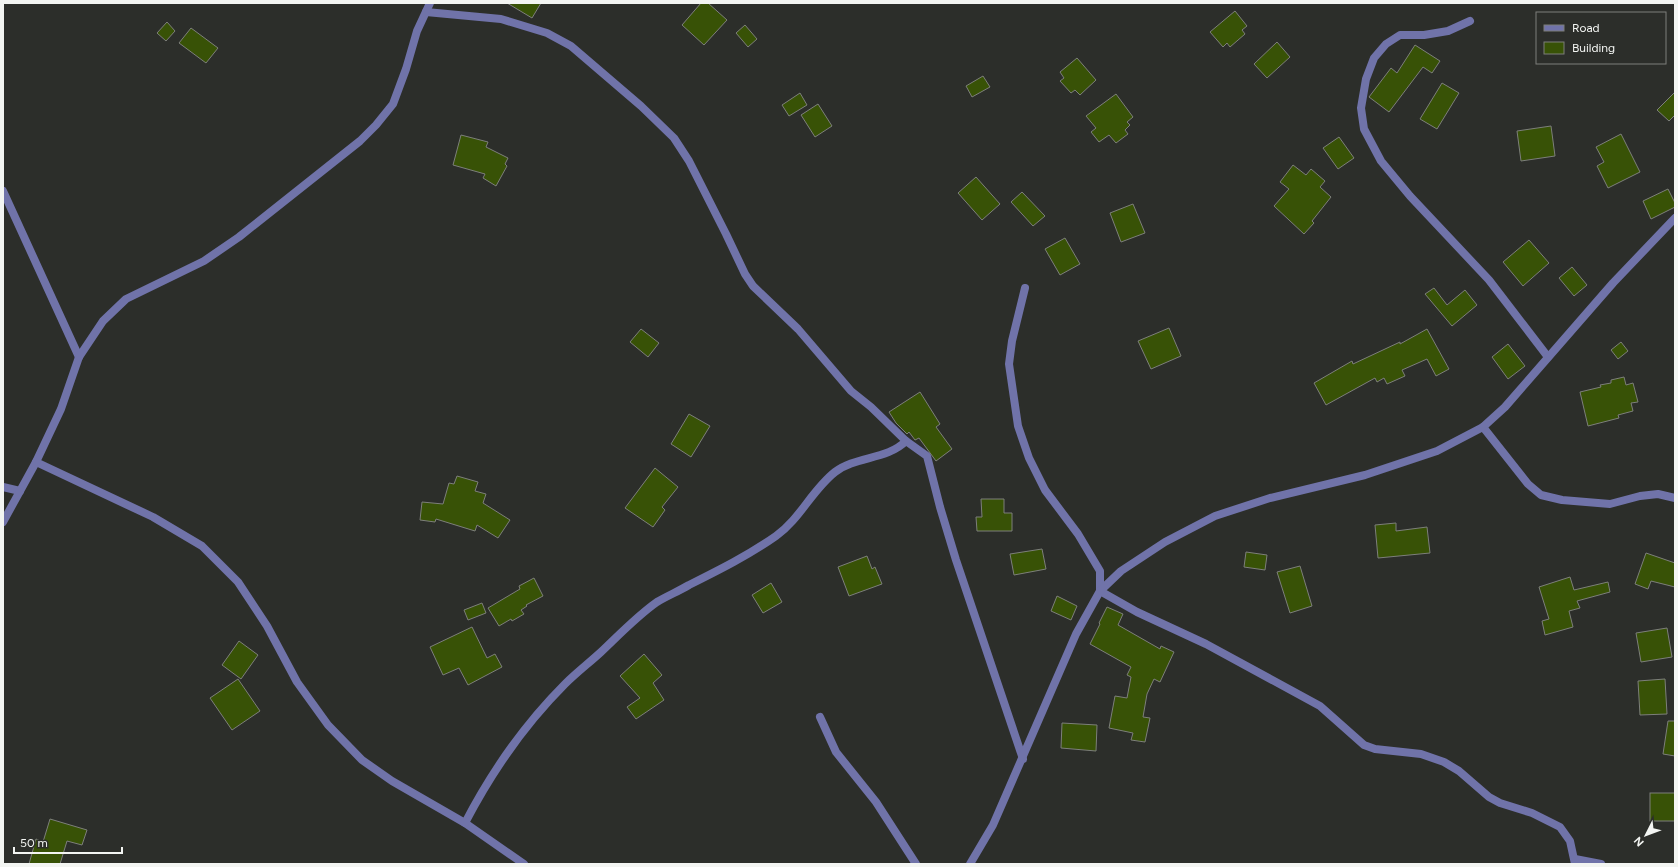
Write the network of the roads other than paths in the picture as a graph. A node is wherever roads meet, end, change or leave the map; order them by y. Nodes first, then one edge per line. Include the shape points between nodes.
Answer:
1 (430, 3) edge
2 (426, 12) junction
3 (1470, 21) dead end
4 (3, 191) edge
5 (1675, 218) edge
6 (1025, 288) dead end
7 (79, 357) junction
8 (1548, 357) junction
9 (1484, 427) junction
10 (906, 441) junction
11 (36, 462) junction
12 (3, 486) edge
13 (20, 491) junction
14 (1675, 498) edge
15 (3, 522) edge
16 (1100, 591) junction
17 (820, 716) dead end
18 (1023, 759) junction
19 (465, 823) junction
20 (1575, 862) edge
21 (524, 864) edge
22 (916, 864) edge
23 (970, 864) edge
24 (1601, 864) edge

1 - 2 street
2 - 7 street via 417,31 393,104 360,141 239,237 204,261 126,299 103,321
2 - 10 street via 501,18 547,33 571,46 641,106 674,138 689,161 753,286 798,329 851,391
3 - 8 street via 1448,31 1400,35 1386,44 1374,58 1366,80 1361,108 1364,129 1386,167 1489,280
4 - 7 street
5 - 8 street
6 - 16 street via 1009,364 1018,426 1028,458 1046,490 1078,534 1100,571
7 - 11 street via 61,409
8 - 9 street via 1505,407
9 - 14 street via 1528,484 1541,495 1562,500 1610,504 1658,494
9 - 16 street via 1437,450 1365,475 1270,498 1216,516 1165,542 1121,571
10 - 18 street via 927,456 956,560
10 - 19 street via 891,451 854,462 836,471 822,484 793,521 777,535 746,555 658,602 626,628 565,684 526,728 492,774
11 - 13 street
11 - 19 street via 153,517 202,546 238,582 267,626 297,682 328,725 362,760 392,781
12 - 13 street
13 - 15 street
16 - 18 street via 1076,634
16 - 20 street via 1137,612 1206,644 1320,706 1364,745 1375,749 1421,754 1444,762 1459,771 1489,797 1560,827 1570,841
17 - 22 street via 836,752 876,802
18 - 23 street via 993,825
19 - 21 street
20 - 24 street

